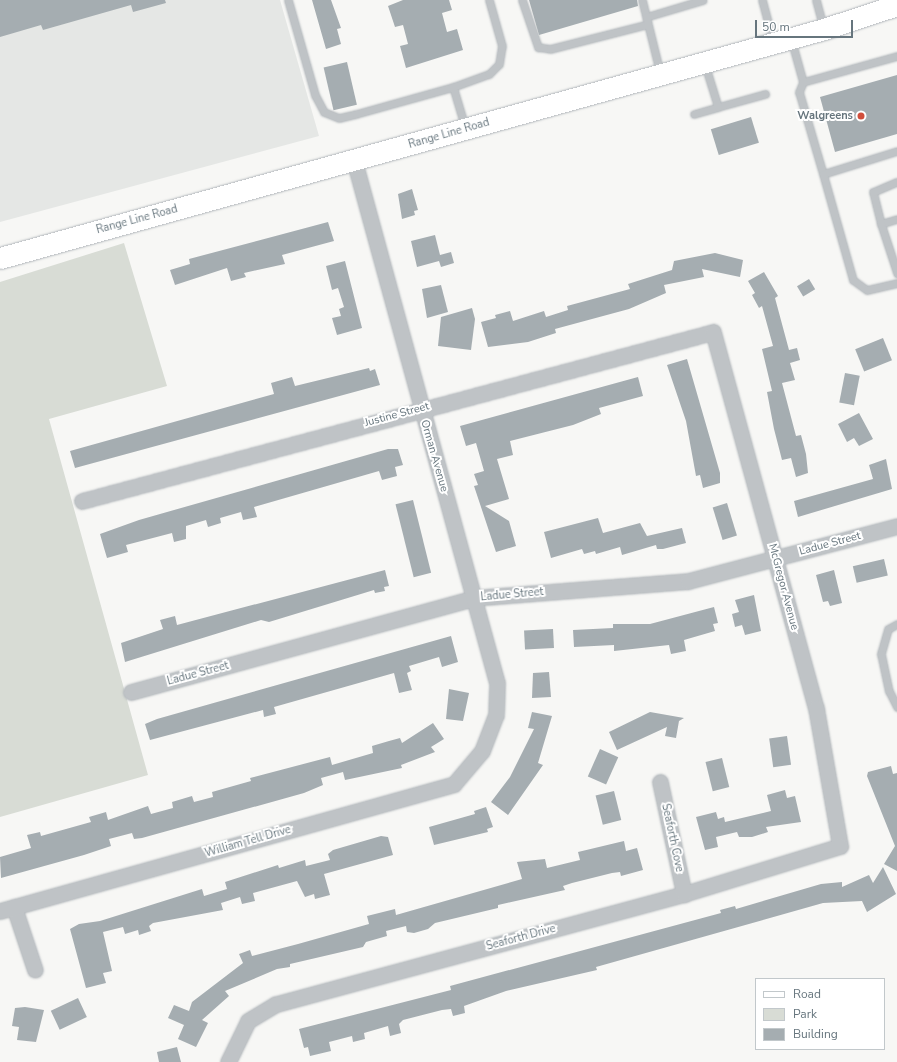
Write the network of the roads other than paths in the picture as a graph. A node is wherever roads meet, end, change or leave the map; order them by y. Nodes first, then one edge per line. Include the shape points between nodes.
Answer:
1 (288, 0) edge
2 (489, 0) edge
3 (522, 0) edge
4 (642, 0) edge
5 (703, 0) edge
6 (762, 0) edge
7 (816, 0) edge
8 (897, 5) edge
9 (647, 20) junction
10 (824, 29) junction
11 (783, 41) junction
12 (897, 56) edge
13 (704, 63) junction
14 (661, 75) junction
15 (804, 82) junction
16 (453, 87) junction
17 (765, 94) dead end
18 (718, 108) junction
19 (694, 114) dead end
20 (466, 129) junction
21 (897, 151) edge
22 (354, 160) junction
23 (823, 174) junction
24 (897, 182) edge
25 (897, 219) edge
26 (881, 224) junction
27 (0, 258) edge
28 (897, 273) edge
29 (897, 283) edge
30 (713, 332) joint
31 (420, 408) junction
32 (82, 501) dead end
33 (897, 526) edge
34 (776, 559) junction
35 (474, 598) junction
36 (897, 624) edge
37 (131, 692) dead end
38 (897, 707) edge
39 (482, 751) joint
40 (660, 782) dead end
41 (840, 846) joint
42 (684, 894) junction
43 (7, 909) edge
44 (36, 970) dead end
45 (228, 1062) edge

1 - 16 lane via 315,95 324,112 339,118
2 - 16 lane via 502,46 499,64 489,74
3 - 9 lane via 538,46 550,49
4 - 9 lane
5 - 9 lane
6 - 11 lane
7 - 10 lane
8 - 10 main road, Range Line Road
9 - 14 lane
10 - 11 main road, Range Line Road
11 - 13 main road, Range Line Road
11 - 15 lane
12 - 15 lane
13 - 14 main road, Range Line Road
13 - 18 lane
14 - 20 main road, Range Line Road
15 - 23 lane via 799,92
16 - 20 lane
17 - 18 lane
18 - 19 lane
20 - 22 main road, Range Line Road
21 - 23 lane
22 - 27 main road, Range Line Road
22 - 31 street, Orman Avenue
23 - 29 lane via 853,280 867,290
24 - 26 lane via 874,192
25 - 26 lane
26 - 28 lane
30 - 31 street, Justine Street
30 - 34 street, McGregor Avenue
31 - 32 street, Justine Street
31 - 35 street, Orman Avenue
33 - 34 street, Ladue Street
34 - 35 street, Ladue Street via 688,581
34 - 41 street, McGregor Avenue via 816,708
35 - 37 street, Ladue Street
35 - 39 street, Orman Avenue via 497,683 496,715
36 - 38 lane via 888,629 881,654 889,691
39 - 43 street, William Tell Drive via 454,784
40 - 42 street, Seaforth Cove
41 - 42 street, Seaforth Drive
42 - 45 street, Seaforth Drive via 276,1004 248,1021
43 - 44 street

